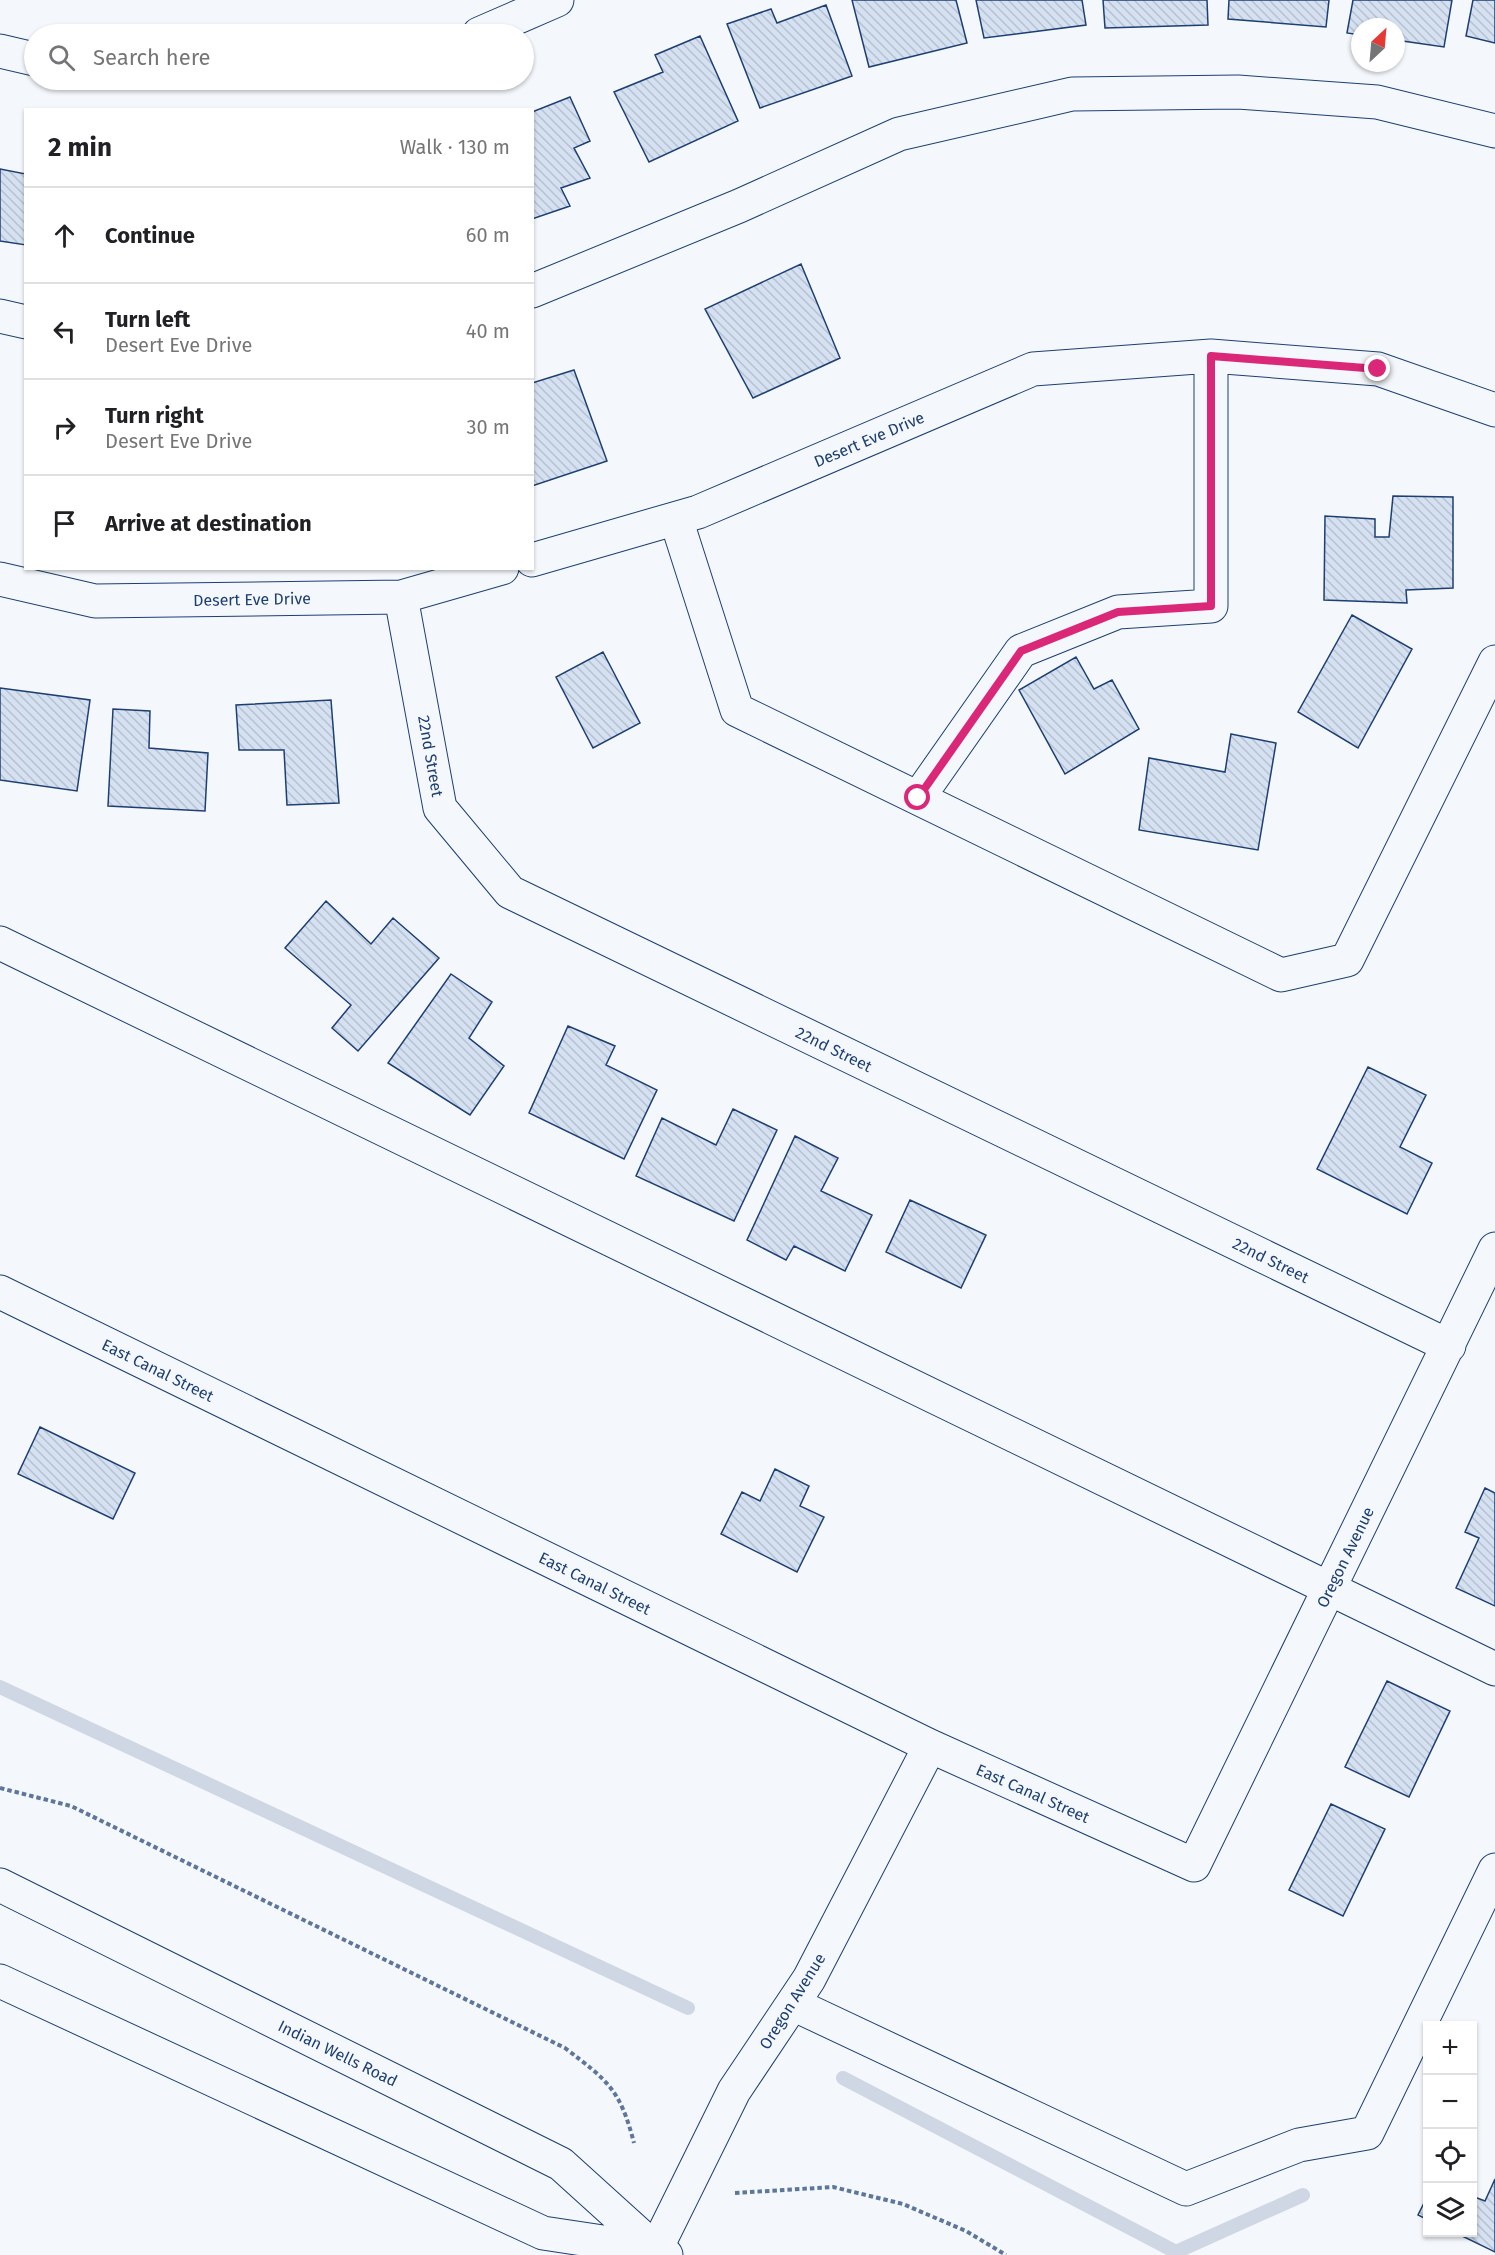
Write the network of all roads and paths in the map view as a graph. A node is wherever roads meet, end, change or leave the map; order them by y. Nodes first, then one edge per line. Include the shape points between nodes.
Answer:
1 (557, 0) edge
2 (502, 24) edge
3 (0, 51) edge
4 (24, 56) edge
5 (1495, 132) edge
6 (534, 290) edge
7 (0, 316) edge
8 (24, 322) edge
9 (1211, 356) junction
10 (1495, 410) edge
11 (676, 519) junction
12 (534, 559) edge
13 (495, 570) edge
14 (0, 579) edge
15 (401, 597) junction
16 (1495, 662) edge
17 (918, 798) junction
18 (0, 943) edge
19 (1495, 1249) edge
20 (0, 1292) edge
21 (1449, 1346) junction
22 (1330, 1588) junction
23 (1495, 1670) edge
24 (930, 1746) junction
25 (0, 1788) edge
26 (1194, 1865) joint
27 (1495, 1870) edge
28 (0, 1885) edge
29 (0, 1981) edge
30 (794, 2004) junction
31 (634, 2143) dead end
32 (735, 2193) dead end
33 (658, 2253) edge
34 (1006, 2255) edge

1 - 2 street
3 - 4 street
5 - 6 street via 1377,102 1238,92 1072,94 899,134
7 - 8 street
9 - 10 street, Desert Eve Drive via 1378,369
9 - 11 street, Desert Eve Drive via 1033,369
9 - 17 street via 1211,606 1118,612 1021,651
11 - 12 street, Desert Eve Drive
11 - 17 street via 736,710
13 - 15 street, Desert Eve Drive
14 - 15 street, Desert Eve Drive via 95,601
15 - 21 street, 22nd Street via 440,808 510,892
16 - 17 street via 1347,960 1281,975
18 - 22 street
19 - 21 street, Oregon Avenue
20 - 24 street, East Canal Street
21 - 22 street, Oregon Avenue
22 - 23 street
22 - 26 street, Oregon Avenue
24 - 26 street, East Canal Street
24 - 30 street, Oregon Avenue
25 - 31 path via 71,1806 565,2048 605,2079 626,2110
27 - 30 street via 1367,2133 1299,2145 1186,2190
28 - 33 street, Indian Wells Road via 561,2164
29 - 33 street via 543,2233
30 - 33 street, Oregon Avenue via 734,2091
32 - 34 path via 833,2187 903,2204 966,2230

